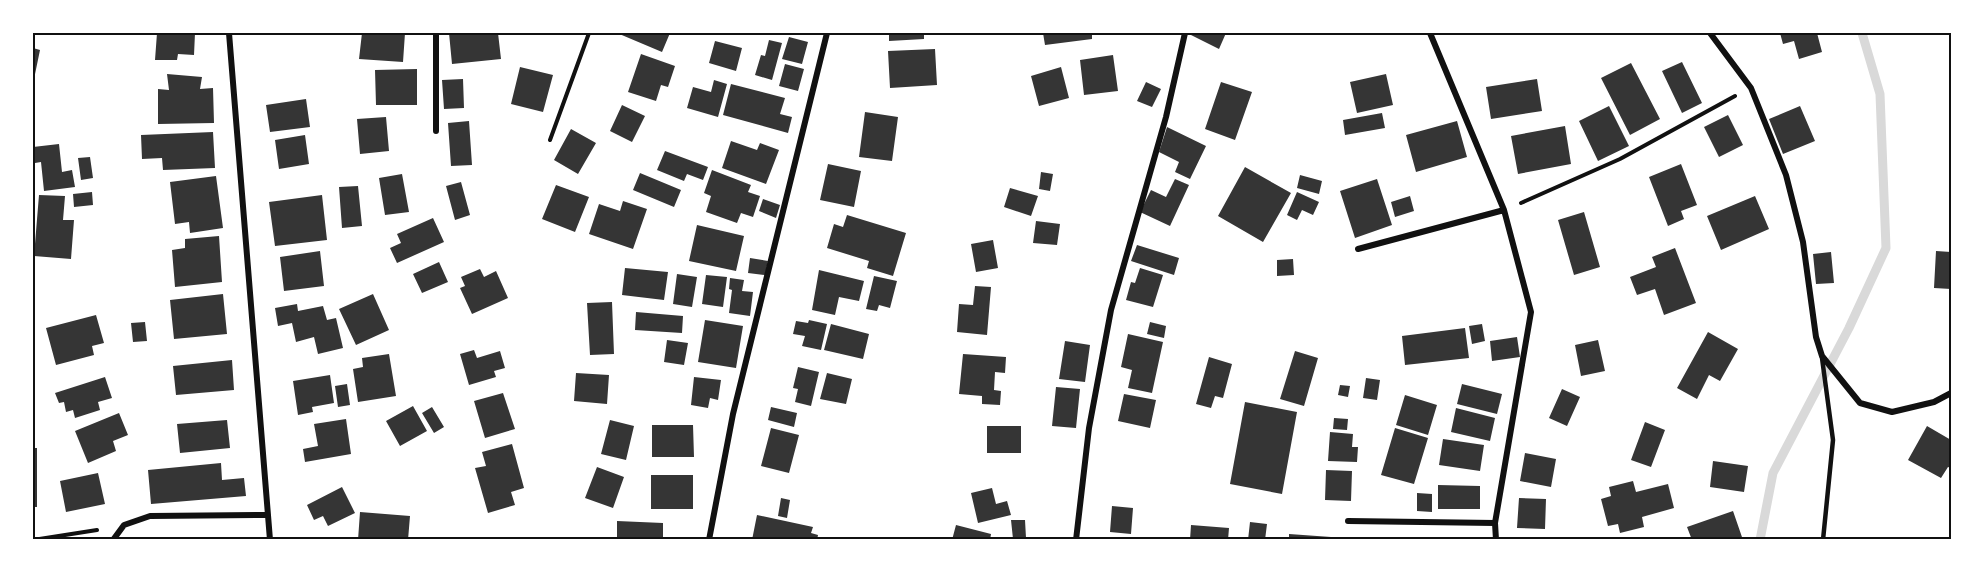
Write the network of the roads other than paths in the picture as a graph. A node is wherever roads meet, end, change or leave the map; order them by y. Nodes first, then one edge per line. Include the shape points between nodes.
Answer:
1 (229, 33) edge
2 (436, 33) edge
3 (827, 33) edge
4 (1185, 33) edge
5 (1430, 33) edge
6 (1710, 33) edge
7 (436, 131) dead end
8 (1504, 210) junction
9 (1358, 249) dead end
10 (1822, 356) junction
11 (1951, 393) edge
12 (268, 515) junction
13 (1348, 521) dead end
14 (1495, 523) junction
15 (113, 540) edge
16 (270, 540) edge
17 (661, 540) edge
18 (674, 540) edge
19 (709, 540) edge
20 (1076, 540) edge
21 (1496, 540) edge
22 (1823, 540) edge

1 - 12 street
2 - 7 street
3 - 19 street via 733,414
4 - 20 street via 1166,117 1111,310 1089,428
5 - 8 street
6 - 10 street via 1751,88 1789,186 1803,242
8 - 9 street
8 - 14 street via 1531,312
10 - 11 street via 1860,403 1892,412 1934,402
10 - 22 lane via 1833,440
12 - 15 street via 150,516 124,525
12 - 16 street
13 - 14 street
14 - 21 street
17 - 18 lane

